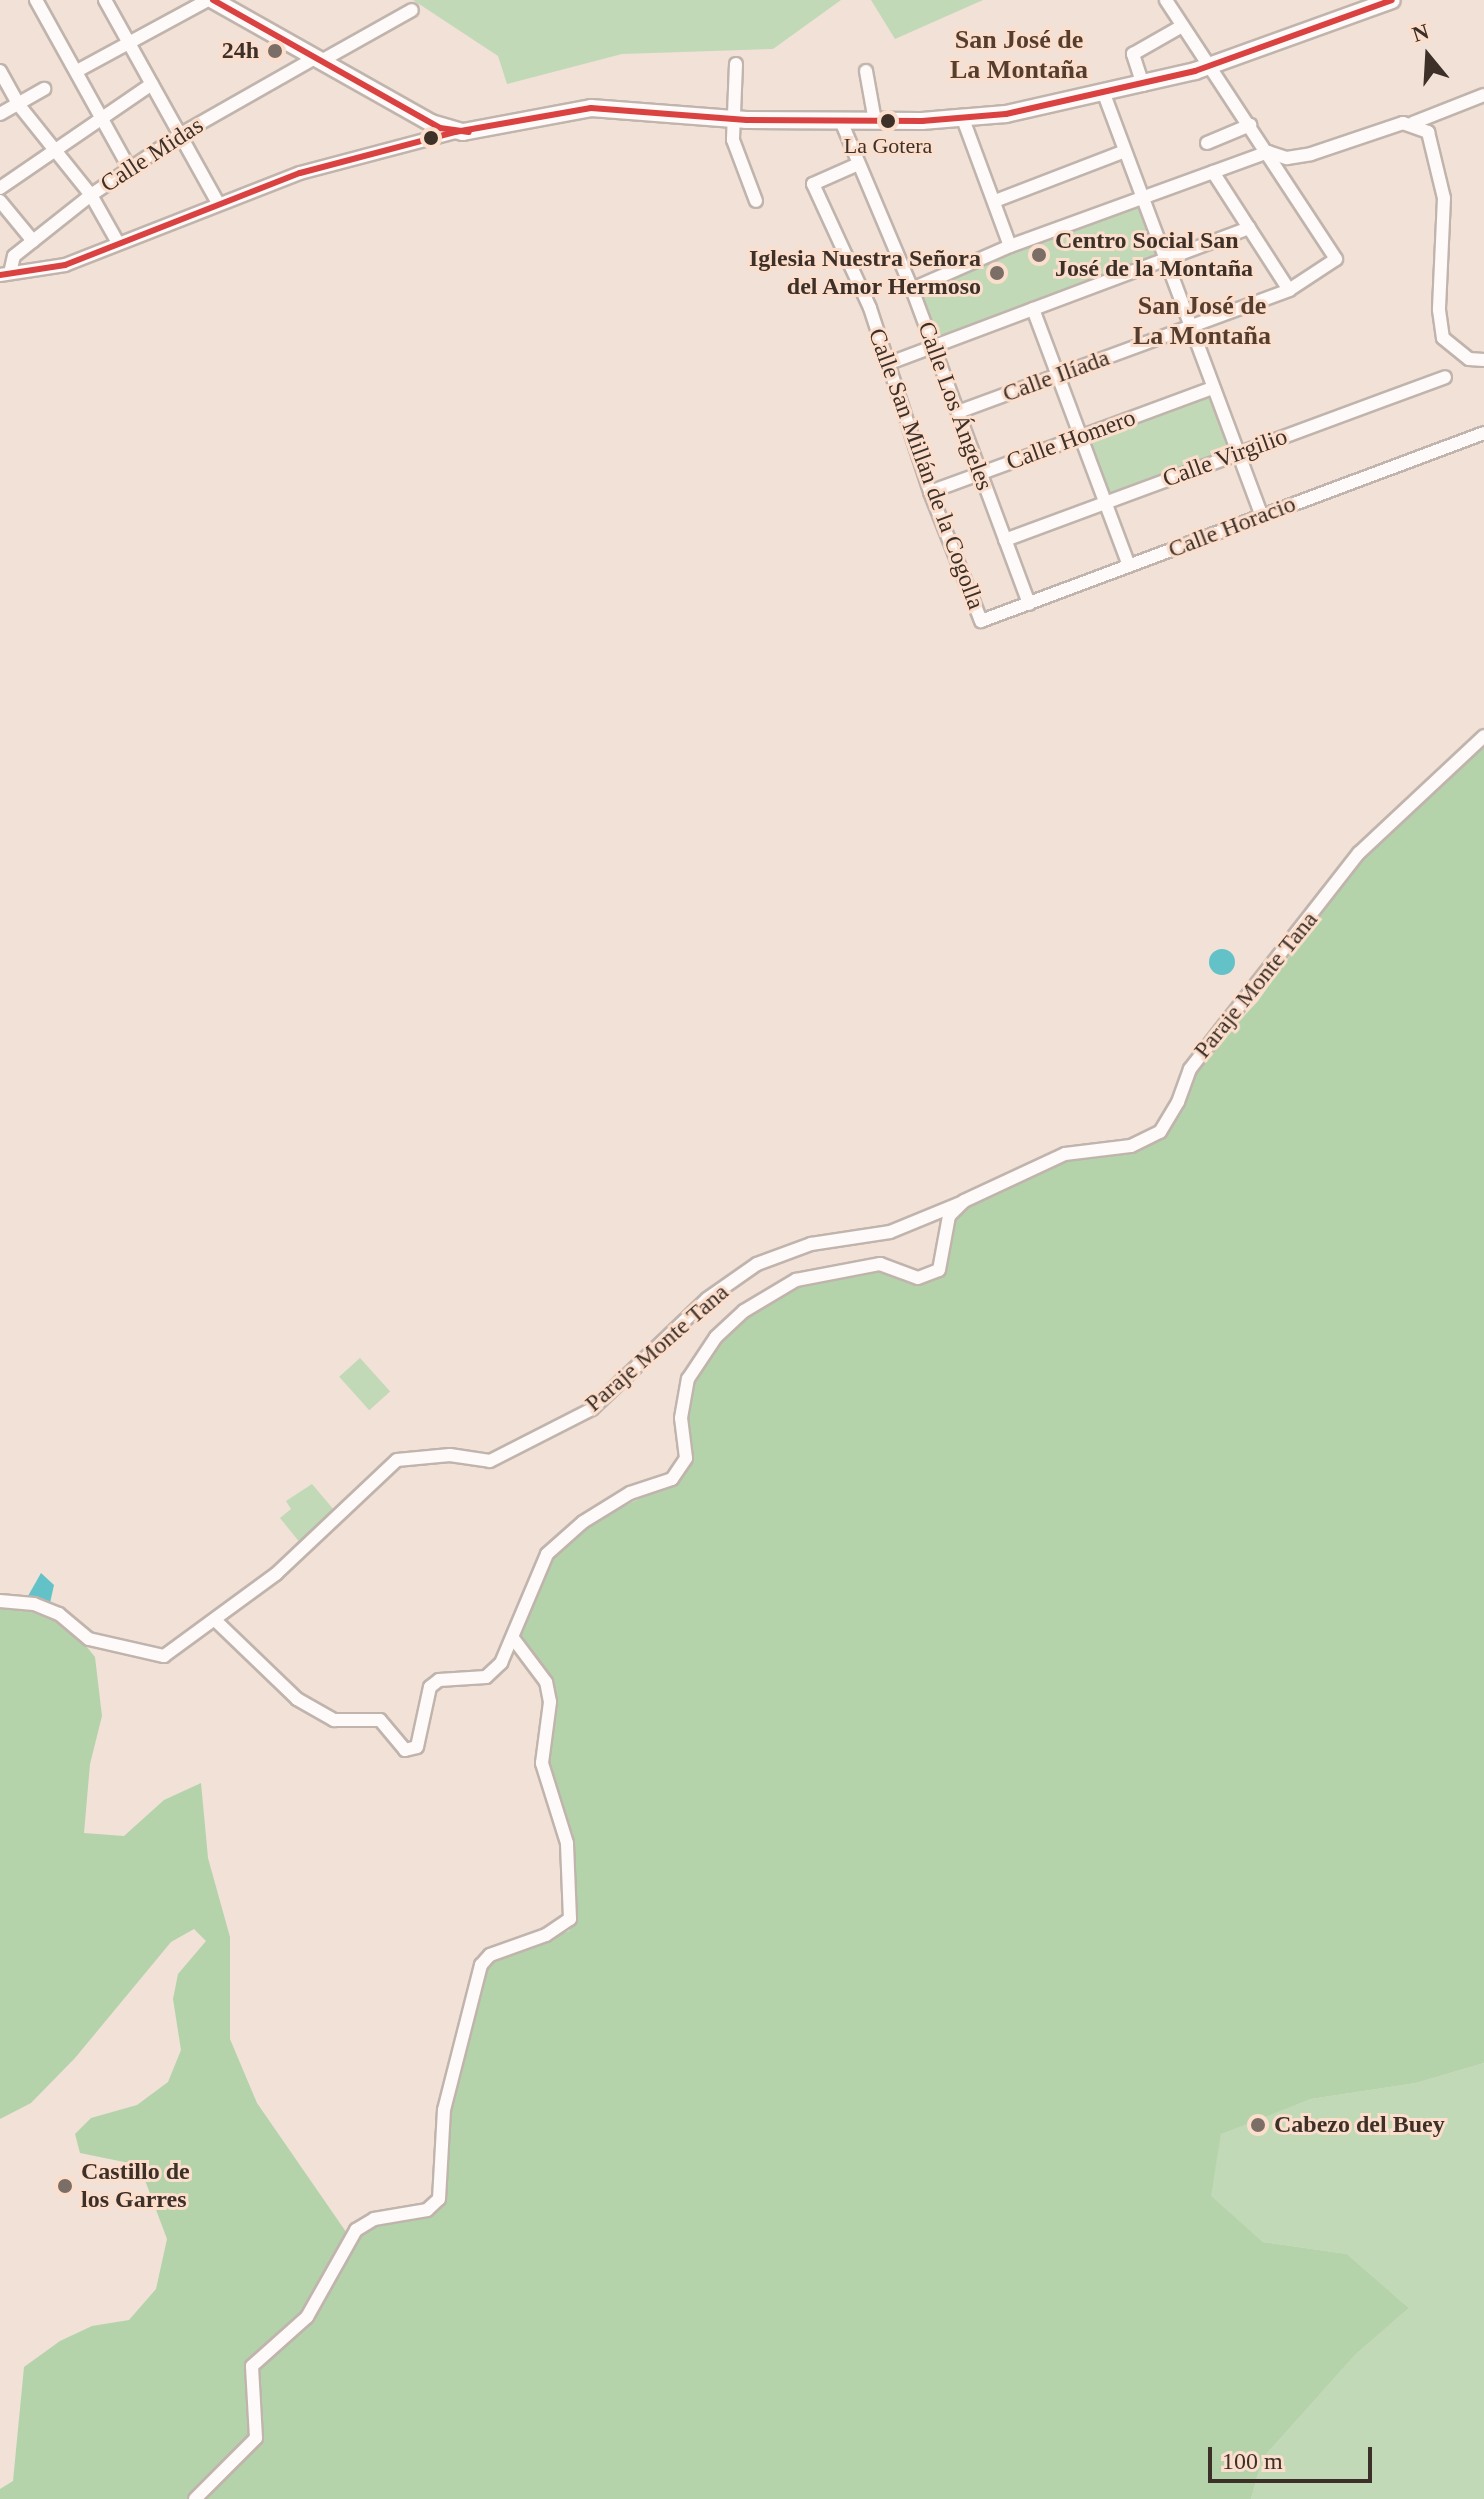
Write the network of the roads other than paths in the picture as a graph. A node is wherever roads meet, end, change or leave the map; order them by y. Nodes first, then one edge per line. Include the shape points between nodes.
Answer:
1 (36, 0) edge
2 (105, 0) edge
3 (211, 0) edge
4 (1166, 0) edge
5 (1392, 0) edge
6 (412, 10) dead end
7 (1182, 26) junction
8 (128, 43) junction
9 (318, 60) junction
10 (736, 64) dead end
11 (1208, 67) junction
12 (0, 71) edge
13 (77, 71) junction
14 (866, 71) dead end
15 (152, 84) junction
16 (1143, 85) junction
17 (44, 89) dead end
18 (1104, 94) junction
19 (1484, 95) edge
20 (18, 104) junction
21 (0, 114) edge
22 (102, 118) junction
23 (733, 119) junction
24 (963, 119) junction
25 (841, 121) junction
26 (875, 121) junction
27 (1413, 123) junction
28 (1250, 125) junction
29 (455, 132) junction
30 (181, 134) junction
31 (1207, 143) dead end
32 (54, 151) junction
33 (1125, 151) junction
34 (1268, 152) junction
35 (856, 165) junction
36 (129, 168) junction
37 (1213, 172) junction
38 (0, 188) edge
39 (91, 195) junction
40 (1141, 198) junction
41 (0, 201) edge
42 (756, 201) dead end
43 (995, 201) junction
44 (218, 203) junction
45 (1249, 228) junction
46 (33, 241) junction
47 (118, 243) junction
48 (1010, 246) junction
49 (1165, 260) junction
50 (5, 274) edge
51 (912, 289) junction
52 (1289, 290) junction
53 (1033, 309) junction
54 (1190, 326) junction
55 (933, 346) junction
56 (1484, 360) edge
57 (887, 364) junction
58 (1058, 375) junction
59 (1445, 377) dead end
60 (1213, 388) junction
61 (958, 412) junction
62 (1484, 433) edge
63 (1081, 436) junction
64 (1238, 454) junction
65 (980, 473) junction
66 (930, 492) junction
67 (1106, 503) junction
68 (1262, 516) junction
69 (1005, 540) junction
70 (1129, 566) junction
71 (1029, 604) junction
72 (981, 621) joint
73 (1484, 736) edge
74 (964, 1201) junction
75 (0, 1601) edge
76 (215, 1620) junction
77 (513, 1638) junction
78 (195, 2499) edge

1 - 13 street
2 - 8 street
3 - 8 street
3 - 9 main road
4 - 7 street
5 - 11 main road
6 - 9 street, Calle Midas
7 - 11 street
7 - 16 street via 1133,54
8 - 13 street
8 - 15 street
9 - 29 main road
9 - 30 street, Calle Midas
10 - 23 street
11 - 16 main road
11 - 28 street
12 - 20 street
13 - 22 street
14 - 26 street
15 - 22 street
15 - 30 street
16 - 18 main road
17 - 20 street
18 - 24 main road
18 - 33 street
19 - 27 street
20 - 21 street
20 - 32 street
22 - 32 street
22 - 36 street
23 - 25 main road
23 - 29 main road via 591,108
23 - 42 street via 735,145
24 - 26 main road
24 - 43 street
25 - 26 main road
25 - 35 street, Calle Los Ángeles
27 - 34 street via 1295,157
27 - 56 street via 1432,138 1441,175 1443,338 1469,359
28 - 31 street
28 - 34 street
29 - 44 street via 319,167
30 - 36 street, Calle Midas
30 - 44 street
32 - 38 street
32 - 39 street
33 - 40 street
33 - 43 street
34 - 37 street
34 - 52 street, Calle Ilíada via 1336,259
35 - 51 street, Calle Los Ángeles
35 - 57 street, Calle San Millán de la Cogolla via 813,184 870,308
36 - 39 street, Calle Midas
37 - 40 street
37 - 45 street
39 - 46 street, Calle Midas
39 - 47 street
40 - 48 street
40 - 49 street
41 - 46 street
43 - 48 street
44 - 47 street
45 - 49 street
45 - 52 street
46 - 50 street, Calle Midas via 12,259
47 - 50 street via 65,265
48 - 51 street
49 - 53 street
49 - 54 street
51 - 55 street, Calle Los Ángeles
52 - 54 street, Calle Ilíada
53 - 55 street
53 - 58 street
54 - 58 street, Calle Ilíada
54 - 60 street
55 - 57 street
55 - 61 street, Calle Los Ángeles
57 - 66 street, Calle San Millán de la Cogolla
58 - 61 street, Calle Ilíada
58 - 63 street
59 - 64 street, Calle Virgilio
60 - 63 street, Calle Homero
60 - 64 street
61 - 65 street, Calle Los Ángeles
62 - 68 street, Calle Horacio
63 - 65 street, Calle Homero
63 - 67 street
64 - 67 street, Calle Virgilio
64 - 68 street
65 - 66 street, Calle Homero
65 - 69 street, Calle Los Ángeles
66 - 72 street, Calle San Millán de la Cogolla
67 - 69 street, Calle Virgilio
67 - 70 street
68 - 70 street, Calle Horacio
69 - 71 street, Calle Los Ángeles
70 - 71 street, Calle Horacio
71 - 72 street, Calle Horacio
73 - 74 street, Paraje Monte Tana via 1359,853 1190,1069 1160,1132 1131,1146 1065,1154
74 - 76 street, Paraje Monte Tana via 890,1232 811,1244 757,1264 707,1299 592,1409 490,1461 450,1455 397,1460 276,1574
74 - 77 street, Paraje Monte Tana via 949,1216 939,1270 918,1278 880,1264 796,1280 744,1311 716,1337 688,1379 681,1418 686,1458 672,1479 630,1493 583,1522 547,1554
75 - 76 street, Paraje Monte Tana via 34,1604 59,1614 89,1639 154,1655 176,1649
76 - 77 street, Paraje Monte Tana via 297,1699 334,1720 380,1720 405,1750 417,1747 430,1687 439,1680 486,1677 501,1663
77 - 78 street via 546,1682 550,1702 542,1763 567,1843 570,1919 546,1935 490,1955 481,1965 444,2110 439,2199 427,2210 374,2219 356,2230 307,2317 252,2366 256,2438

